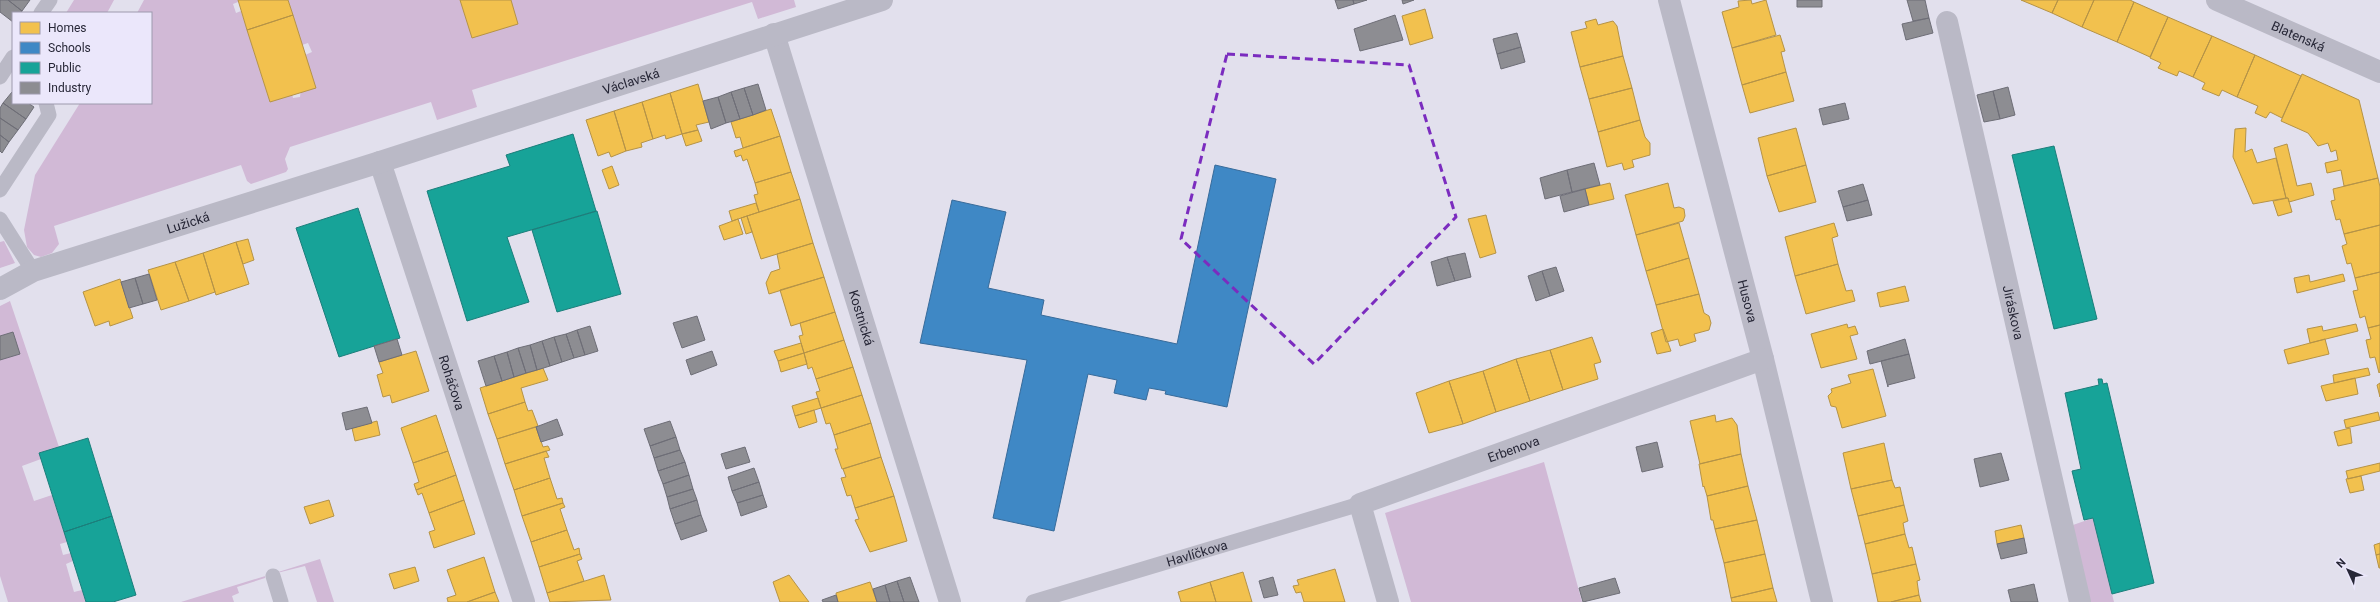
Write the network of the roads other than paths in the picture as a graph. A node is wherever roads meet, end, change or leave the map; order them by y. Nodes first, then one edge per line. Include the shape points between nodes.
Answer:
1 (50, 0) edge
2 (882, 0) edge
3 (1669, 0) edge
4 (2217, 0) edge
5 (42, 12) edge
6 (1947, 22) dead end
7 (774, 34) junction
8 (12, 59) edge
9 (2380, 72) edge
10 (0, 77) edge
11 (46, 104) edge
12 (380, 162) junction
13 (0, 190) edge
14 (0, 219) edge
15 (34, 271) junction
16 (0, 289) edge
17 (1763, 359) junction
18 (1360, 504) junction
19 (273, 576) dead end
20 (281, 602) edge
21 (524, 602) edge
22 (950, 602) edge
23 (1033, 602) edge
24 (1388, 602) edge
25 (1822, 602) edge
26 (2080, 602) edge

1 - 5 lane
2 - 7 street, Václavská
3 - 17 street, Husova
4 - 9 street, Blatenská
6 - 26 street, Jiráskova
7 - 12 street, Václavská
7 - 22 street, Kostnická
8 - 10 lane
11 - 13 lane via 49,115
12 - 15 street, Lužická
12 - 21 street, Roháčova
14 - 15 lane
15 - 16 street, Lužická
17 - 18 street, Erbenova
17 - 25 street, Husova
18 - 23 lane, Havlíčkova
18 - 24 street
19 - 20 lane

